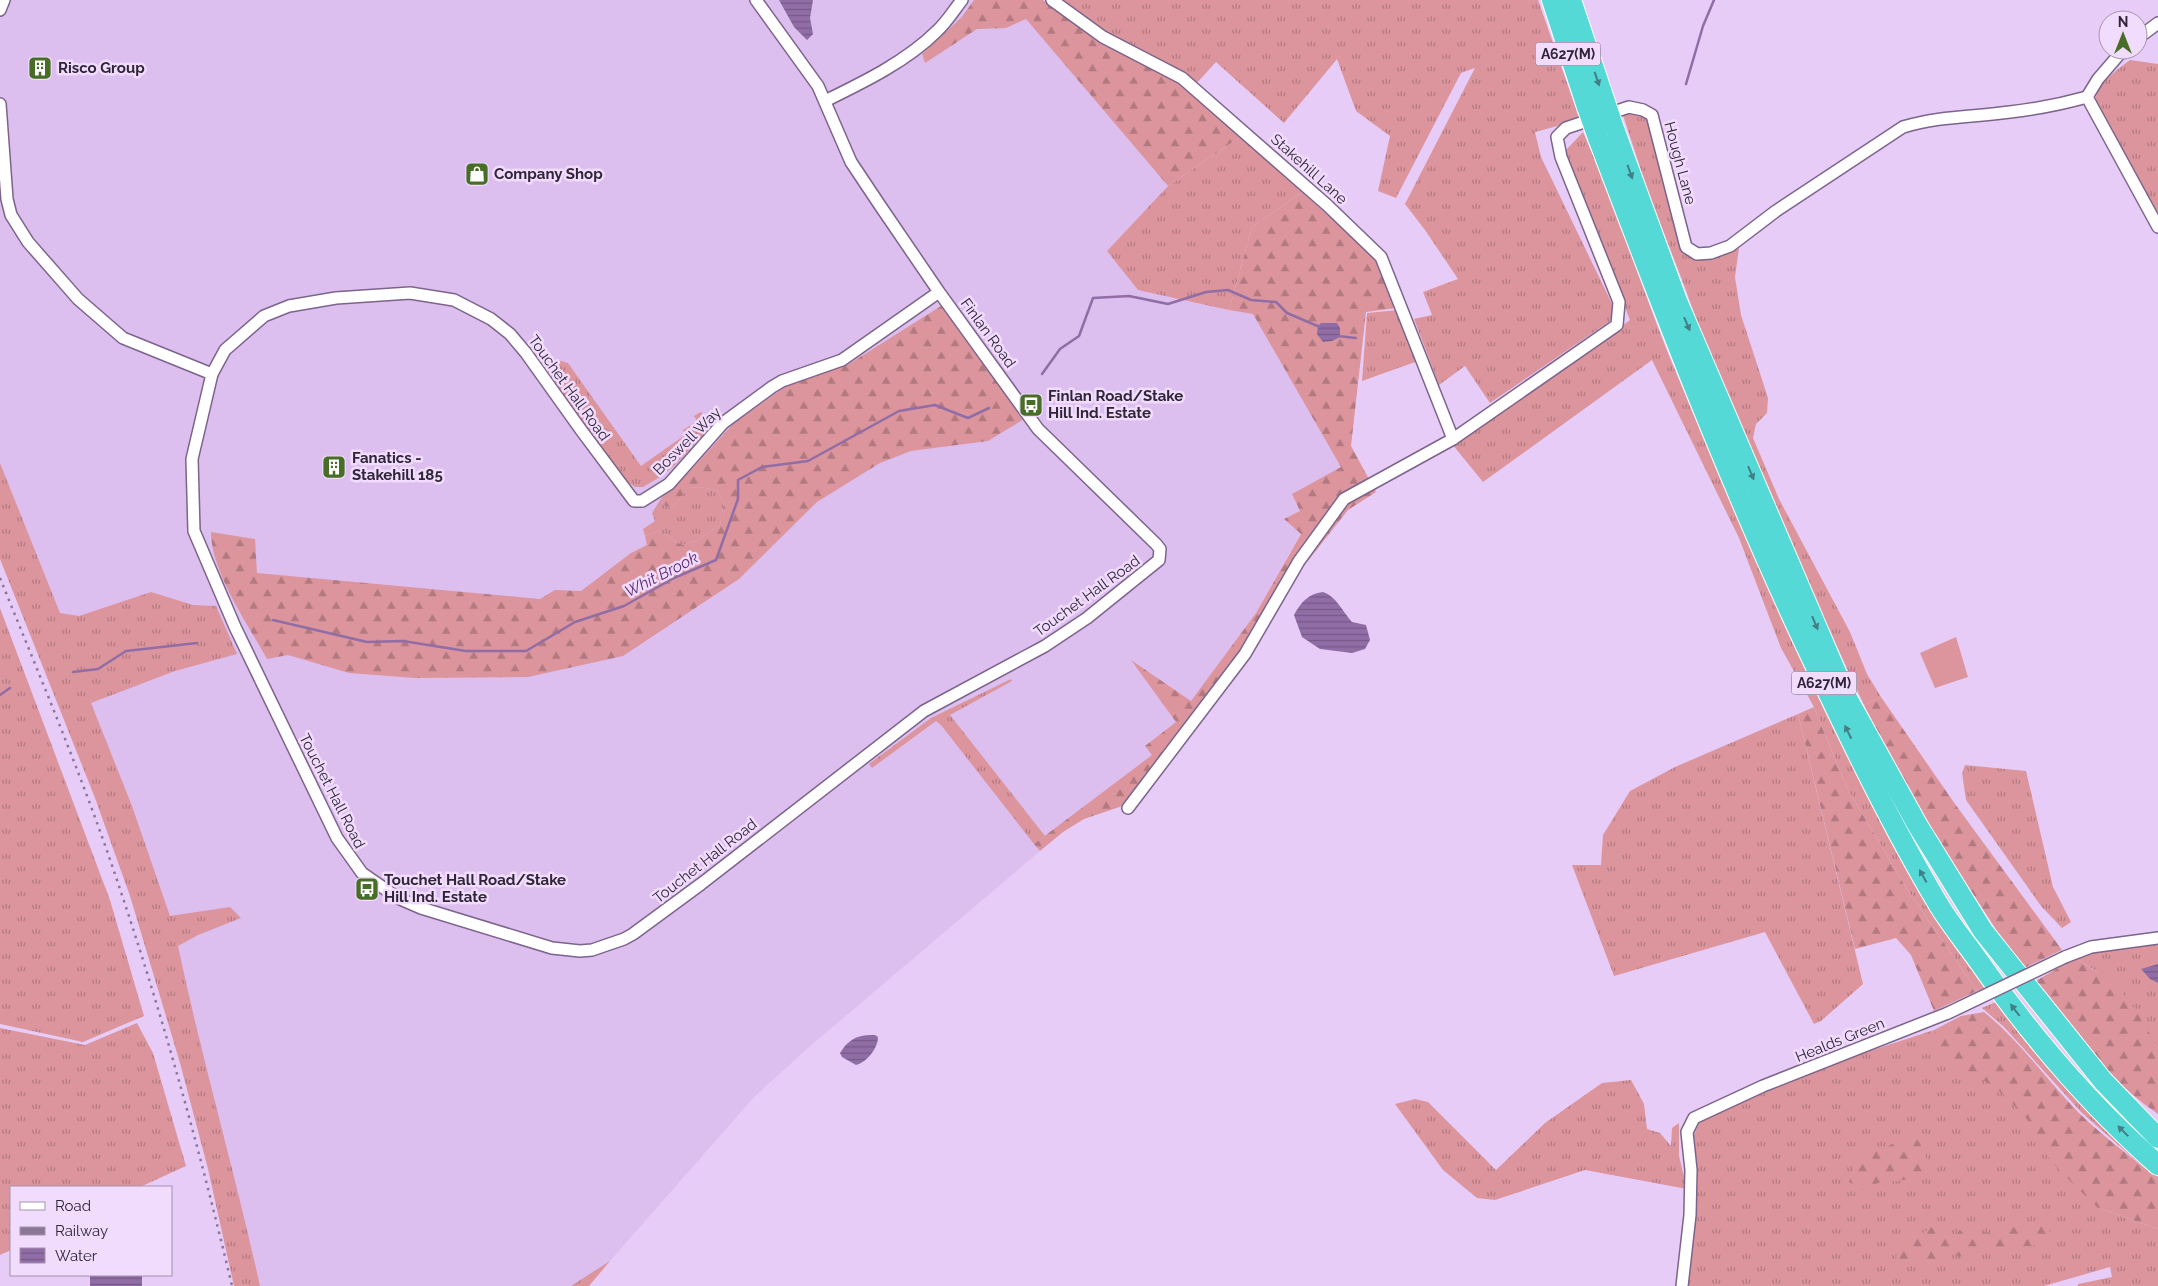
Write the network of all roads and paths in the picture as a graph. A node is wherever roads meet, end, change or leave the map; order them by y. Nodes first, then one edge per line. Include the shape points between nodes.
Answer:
1 (4, 0) edge
2 (756, 0) edge
3 (962, 0) edge
4 (1052, 0) edge
5 (1551, 0) edge
6 (1572, 2) edge
7 (0, 10) edge
8 (2115, 60) edge
9 (2087, 98) junction
10 (825, 102) junction
11 (0, 104) edge
12 (1596, 105) junction
13 (1605, 132) junction
14 (2158, 227) edge
15 (939, 292) junction
16 (212, 374) junction
17 (1452, 439) junction
18 (634, 501) joint
19 (1160, 555) joint
20 (1128, 808) dead end
21 (2158, 938) edge
22 (2158, 1138) edge
23 (2158, 1165) edge
24 (1682, 1286) edge

1 - 7 street
2 - 10 street, Finlan Road via 818,86
3 - 10 street via 926,41 855,87
4 - 17 street, Stakehill Lane via 1103,37 1182,78 1328,205 1381,257
5 - 12 highway, A627(M) via 1567,49
6 -> 12 highway, A627(M)
8 - 9 street via 2098,78
9 - 14 street
9 - 17 street, Hough Lane via 2011,112 1925,120 1903,127 1776,211 1730,246 1697,254 1686,247 1652,115 1629,107 1566,128 1557,137 1561,157 1618,302 1616,324
10 - 15 street, Finlan Road via 851,162
11 - 16 street via 6,200 11,215 28,242 78,299 123,338
12 - 13 highway, A627(M), bridge
13 -> 22 highway, A627(M) via 1848,698 1918,826 1983,931 2103,1081
23 -> 13 highway, A627(M) via 2069,1075 1992,980 1938,904 1886,810 1736,491
15 - 18 street, Boswell Way via 842,360 772,387 723,423 669,484 642,501
15 - 19 street, Finlan Road via 1038,430 1156,544
16 - 18 street, Touchet Hall Road via 225,350 264,316 289,306 336,298 410,293 454,300 491,319 510,334
16 - 19 street, Touchet Hall Road via 192,459 194,531 235,626 337,838 362,874 398,898 552,948 592,950 633,934 909,722 948,697 1045,646 1088,618 1156,565
17 - 20 street via 1344,499 1299,561 1245,654
21 - 24 street, Healds Green, bridge via 2091,947 1948,1013 1763,1086 1694,1118 1687,1132 1691,1170 1690,1215

